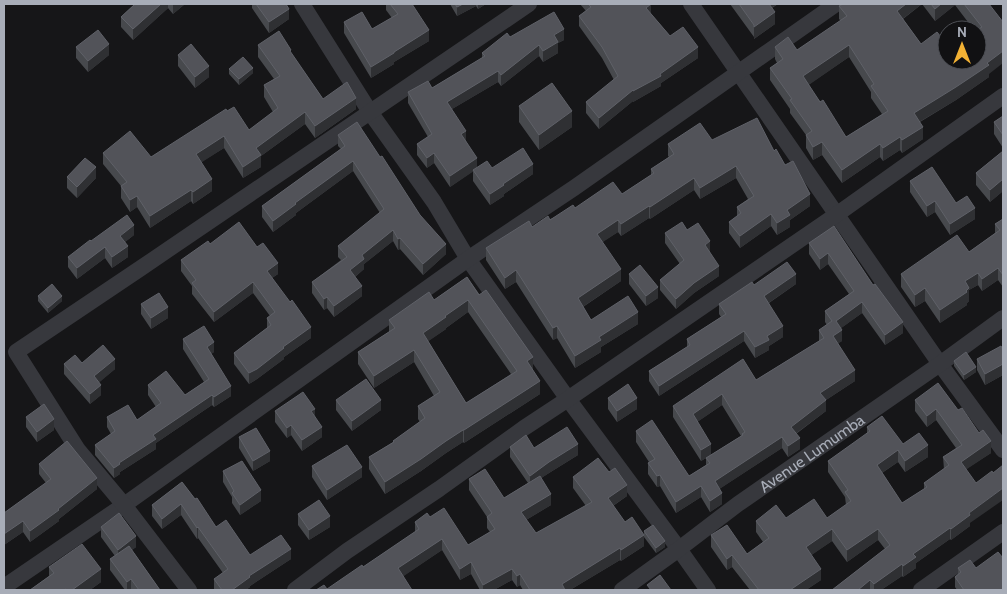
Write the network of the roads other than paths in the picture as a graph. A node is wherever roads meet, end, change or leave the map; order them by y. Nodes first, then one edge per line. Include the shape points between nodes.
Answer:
1 (302, 4) edge
2 (529, 4) edge
3 (690, 4) edge
4 (836, 4) edge
5 (738, 73) junction
6 (1003, 96) edge
7 (370, 112) junction
8 (836, 215) junction
9 (468, 259) junction
10 (1003, 318) edge
11 (940, 364) junction
12 (568, 400) junction
13 (1003, 450) edge
14 (124, 505) junction
15 (1003, 532) edge
16 (679, 549) junction
17 (4, 587) edge
18 (189, 590) edge
19 (295, 590) edge
20 (622, 590) edge
21 (708, 590) edge
22 (921, 590) edge

1 - 7 street
2 - 7 street
3 - 5 street
4 - 5 street
5 - 8 street
5 - 9 street
6 - 8 street
7 - 9 street via 434,202
7 - 14 street via 16,352 78,450
8 - 11 street
8 - 12 street
9 - 12 street
9 - 14 street
10 - 11 street, Avenue Lumumba
11 - 13 street
11 - 16 street, Avenue Lumumba via 738,504
12 - 16 street
12 - 19 street
14 - 17 street
14 - 18 street
15 - 22 street
16 - 20 street, Avenue Lumumba
16 - 21 street

